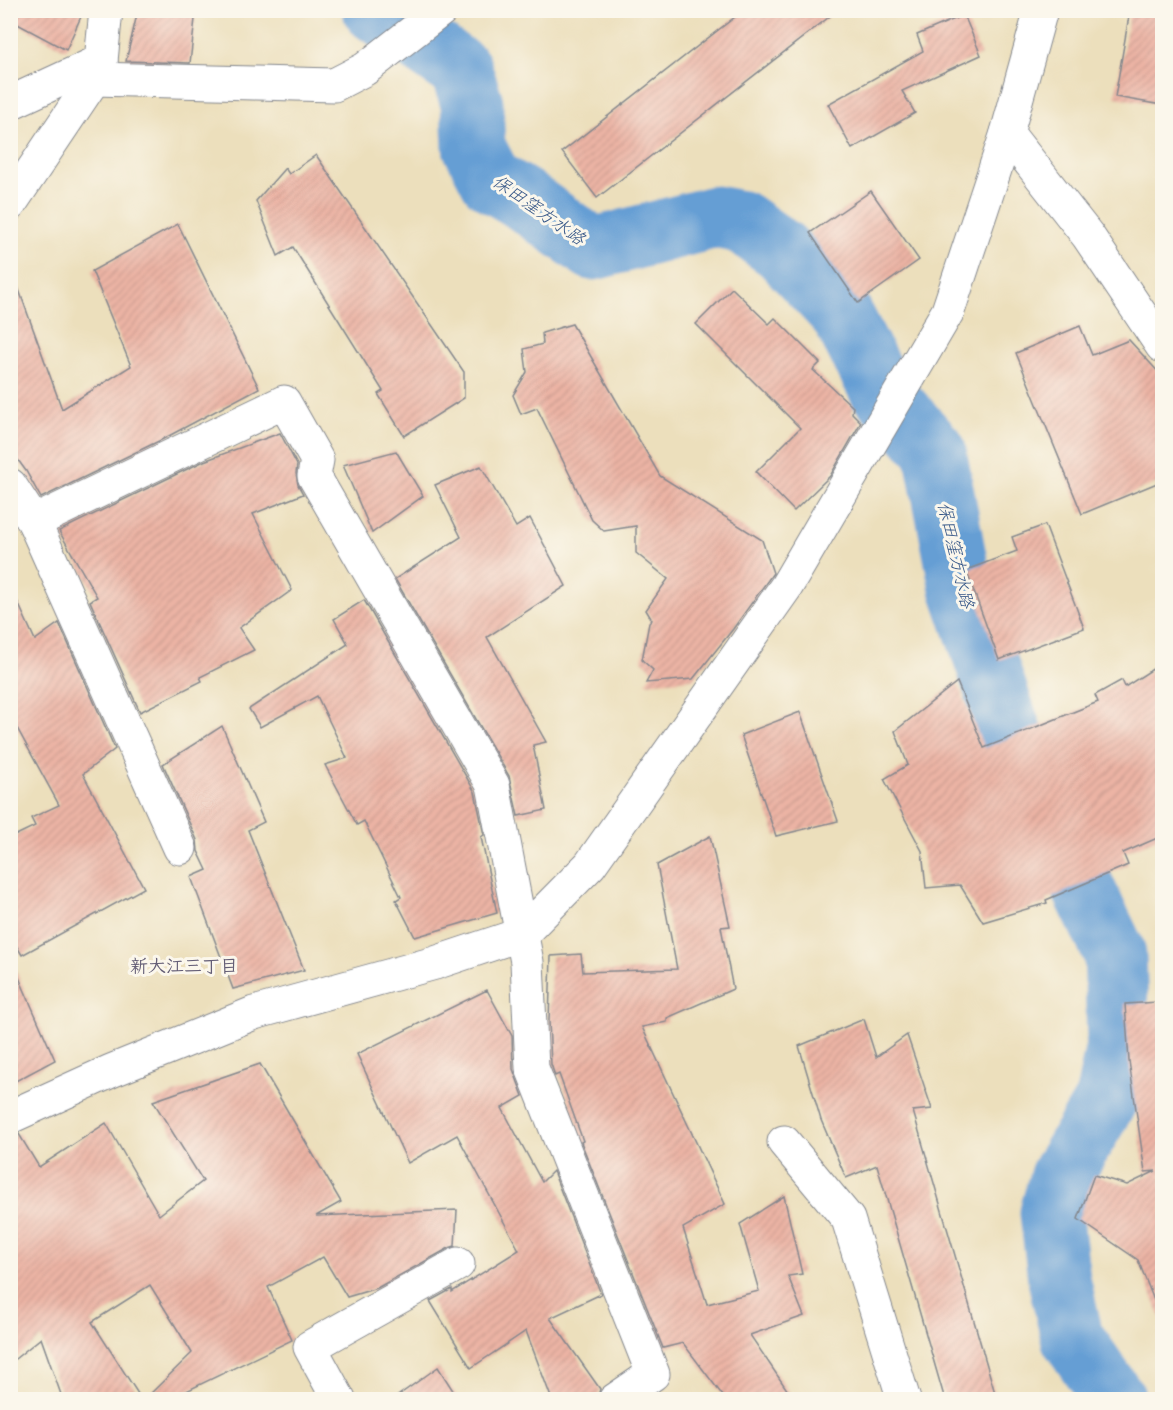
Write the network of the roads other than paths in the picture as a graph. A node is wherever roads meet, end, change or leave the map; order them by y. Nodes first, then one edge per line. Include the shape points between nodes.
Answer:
1 (106, 10) edge
2 (441, 10) edge
3 (1041, 10) edge
4 (98, 70) junction
5 (10, 103) edge
6 (1007, 133) junction
7 (10, 204) edge
8 (1162, 346) edge
9 (10, 485) edge
10 (34, 522) junction
11 (180, 848) dead end
12 (522, 934) junction
13 (10, 1116) edge
14 (784, 1142) dead end
15 (458, 1263) dead end
16 (339, 1400) edge
17 (615, 1400) edge
18 (904, 1400) edge

1 - 4 street
2 - 4 street via 365,69 334,85
3 - 6 street
4 - 5 street
4 - 7 street
6 - 8 street via 1088,236
6 - 12 street via 948,311 786,587 590,865
9 - 10 street
10 - 11 street
10 - 12 street via 284,402 317,460 314,476 493,784
12 - 13 street via 254,1014
12 - 17 street via 532,1068 653,1374
14 - 18 street via 848,1219
15 - 16 street via 310,1347

